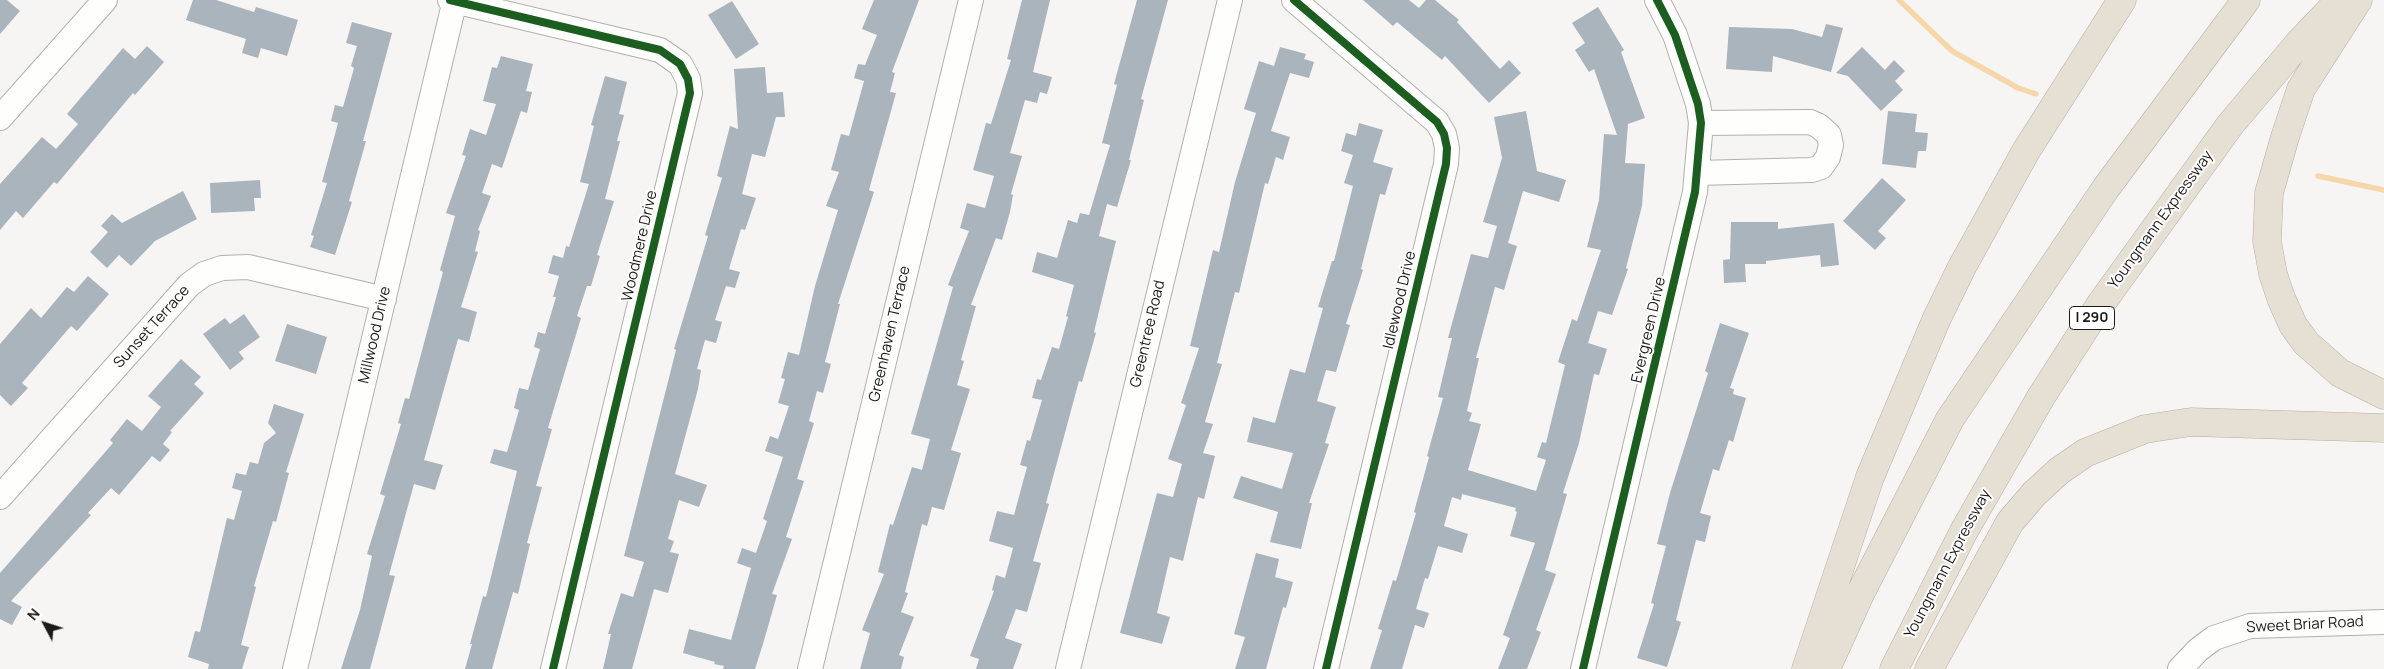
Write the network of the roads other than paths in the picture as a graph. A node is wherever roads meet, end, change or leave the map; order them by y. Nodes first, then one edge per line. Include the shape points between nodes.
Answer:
1 (105, 0) edge
2 (453, 0) edge
3 (971, 0) edge
4 (1230, 0) edge
5 (1294, 0) edge
6 (1657, 0) edge
7 (2122, 0) edge
8 (2246, 0) edge
9 (2340, 0) edge
10 (2358, 0) edge
11 (0, 118) edge
12 (1701, 123) junction
13 (1696, 173) junction
14 (384, 299) junction
15 (2384, 395) edge
16 (2384, 428) edge
17 (0, 497) edge
18 (2384, 622) edge
19 (295, 669) edge
20 (552, 669) edge
21 (810, 669) edge
22 (1068, 669) edge
23 (1326, 669) edge
24 (1583, 669) edge
25 (1806, 669) edge
26 (1826, 669) edge
27 (1894, 669) edge
28 (1930, 669) edge
29 (2180, 669) edge

1 - 11 street
2 - 14 street, Millwood Drive
2 - 20 street, Woodmere Drive via 660,50 680,64 688,78 690,93
3 - 21 street, Greenhaven Terrace
4 - 22 street, Greentree Road
5 - 23 street, Idlewood Drive via 1437,122 1447,148 1444,174
6 - 12 street, Evergreen Drive via 1689,73
7 - 25 highway via 2026,151 1937,318 1870,477
8 - 26 highway via 2106,188 1950,419 1861,592
9 - 27 highway, Youngmann Expressway / I 290 via 2230,124 2100,305 2041,397 1964,531
10 - 15 highway via 2301,89 2270,193 2267,241 2281,298 2293,325 2306,343 2340,373
12 - 13 street, Evergreen Drive
12 - 13 street via 1810,122 1829,135 1831,145 1821,167 1812,170
13 - 24 street, Evergreen Drive via 1691,211
14 - 17 street, Sunset Terrace via 248,267 222,268 204,274 189,285
14 - 19 street, Millwood Drive
16 - 28 highway via 2191,422 2145,430 2085,453 2034,494 2010,522
18 - 29 street, Sweet Briar Road via 2250,626 2214,638

